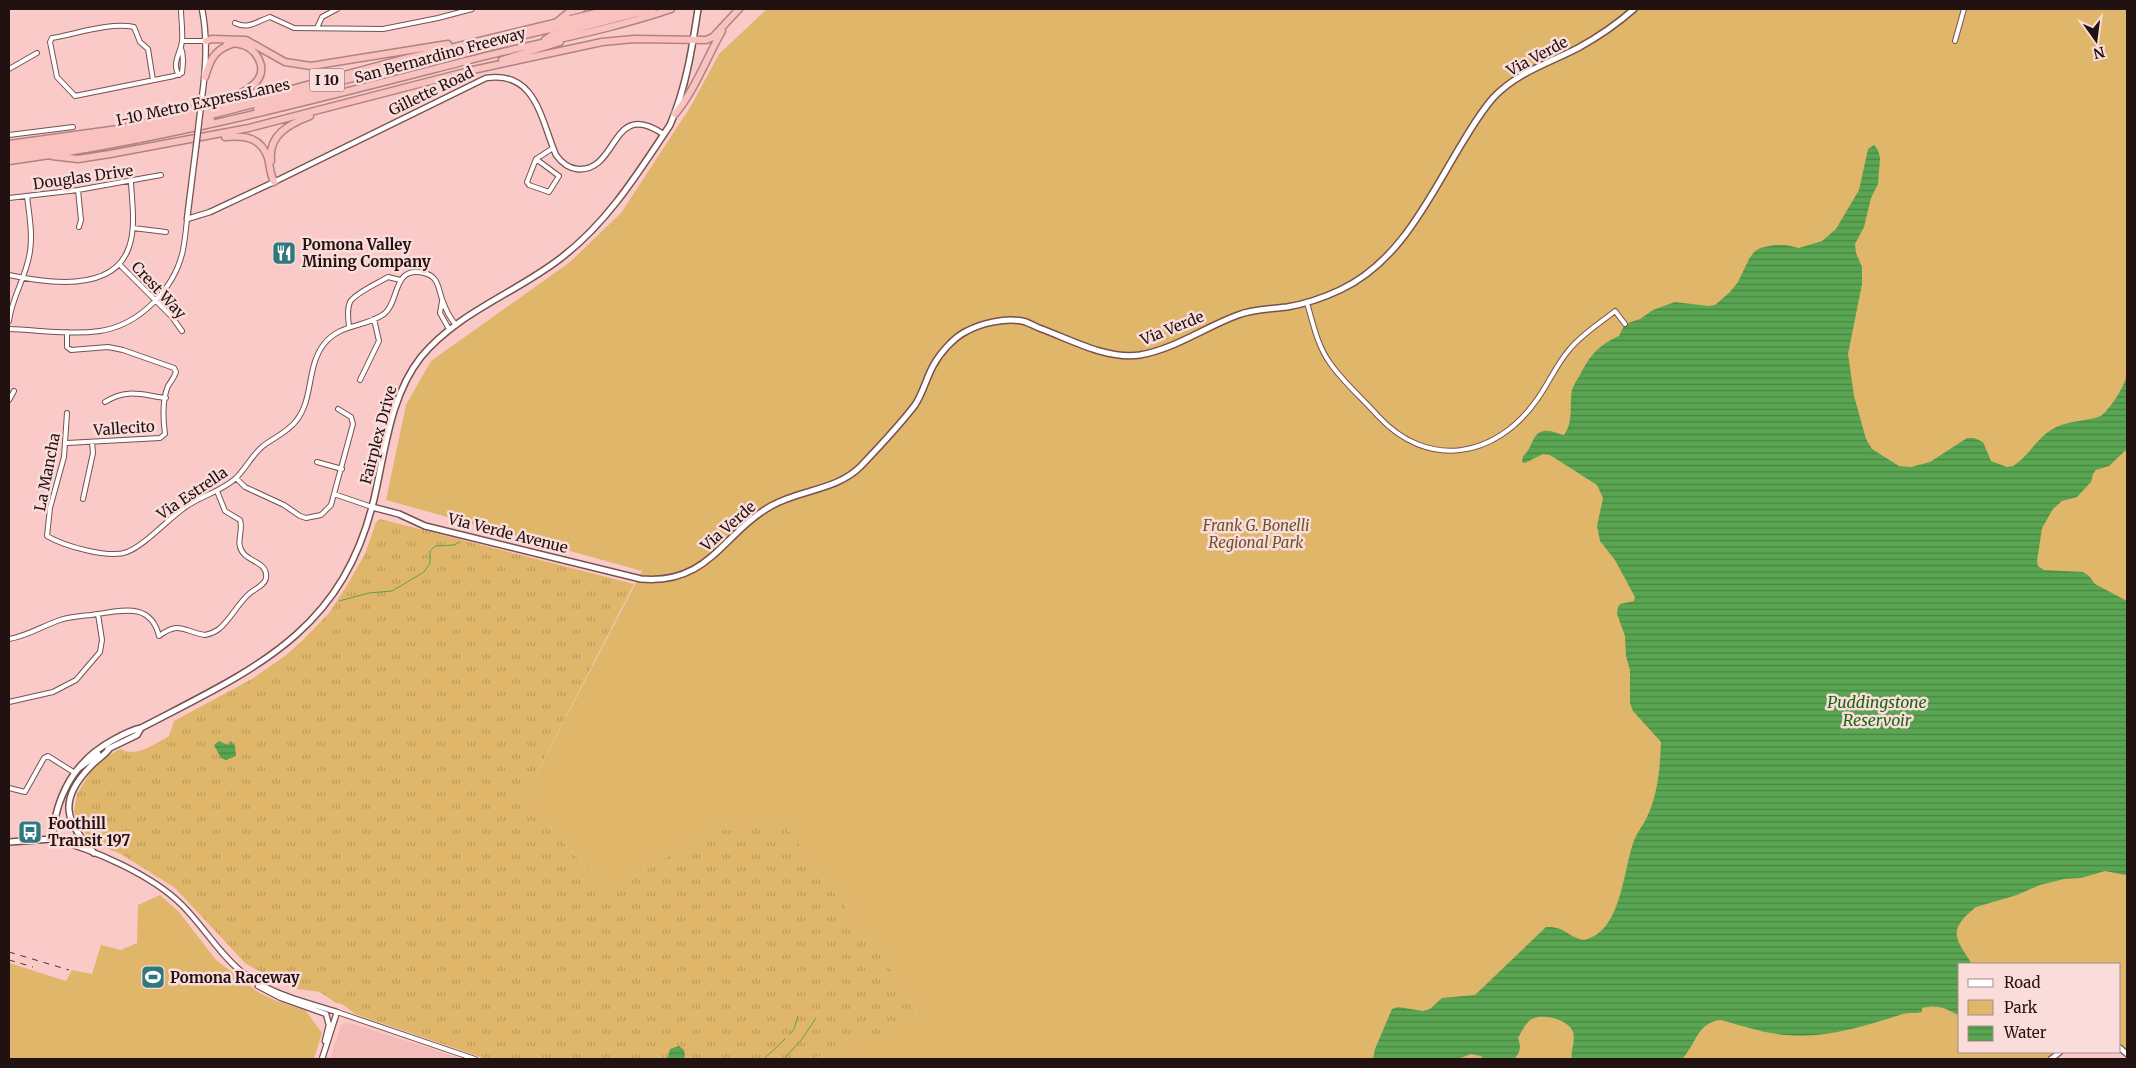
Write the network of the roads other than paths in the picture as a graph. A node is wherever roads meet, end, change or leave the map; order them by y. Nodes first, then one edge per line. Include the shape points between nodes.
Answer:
1 (181, 9) edge
2 (202, 9) edge
3 (337, 9) edge
4 (472, 9) edge
5 (581, 9) edge
6 (612, 9) edge
7 (633, 9) edge
8 (652, 9) edge
9 (670, 9) edge
10 (698, 9) edge
11 (739, 9) edge
12 (1634, 9) edge
13 (1964, 9) edge
14 (732, 15) junction
15 (235, 23) dead end
16 (555, 23) junction
17 (317, 28) junction
18 (601, 28) junction
19 (491, 37) junction
20 (693, 40) junction
21 (182, 41) junction
22 (206, 41) junction
23 (1955, 41) dead end
24 (542, 42) junction
25 (235, 43) junction
26 (181, 48) junction
27 (37, 53) dead end
28 (176, 60) junction
29 (183, 61) junction
30 (9, 69) edge
31 (473, 70) junction
32 (179, 75) junction
33 (205, 77) junction
34 (153, 80) junction
35 (341, 94) junction
36 (336, 105) junction
37 (675, 114) junction
38 (163, 120) junction
39 (73, 127) dead end
40 (663, 134) junction
41 (9, 135) edge
42 (188, 140) junction
43 (9, 144) edge
44 (553, 148) junction
45 (9, 150) edge
46 (9, 155) edge
47 (52, 156) junction
48 (536, 159) junction
49 (9, 161) edge
50 (161, 175) dead end
51 (130, 182) junction
52 (274, 182) junction
53 (78, 190) junction
54 (28, 196) junction
55 (9, 198) edge
56 (187, 219) junction
57 (79, 227) dead end
58 (133, 228) junction
59 (166, 232) dead end
60 (120, 265) junction
61 (9, 275) edge
62 (22, 278) junction
63 (400, 280) junction
64 (156, 300) junction
65 (442, 300) junction
66 (1307, 303) junction
67 (447, 312) junction
68 (440, 314) junction
69 (374, 318) junction
70 (9, 322) edge
71 (1625, 324) dead end
72 (456, 325) junction
73 (349, 326) junction
74 (9, 329) edge
75 (449, 329) junction
76 (182, 331) dead end
77 (67, 332) junction
78 (360, 380) dead end
79 (14, 391) dead end
80 (166, 398) junction
81 (9, 400) edge
82 (105, 402) dead end
83 (338, 409) dead end
84 (67, 413) dead end
85 (92, 442) junction
86 (66, 443) junction
87 (318, 462) dead end
88 (342, 469) junction
89 (236, 478) junction
90 (217, 491) junction
91 (334, 494) junction
92 (83, 498) dead end
93 (372, 507) junction
94 (47, 536) joint
95 (641, 579) joint
96 (98, 614) junction
97 (9, 639) edge
98 (9, 702) edge
99 (141, 728) junction
100 (110, 748) junction
101 (77, 771) junction
102 (9, 788) edge
103 (52, 839) junction
104 (9, 842) edge
105 (94, 853) junction
106 (232, 963) junction
107 (337, 1012) junction
108 (323, 1057) edge
109 (475, 1059) edge

1 - 21 street
2 - 22 street
3 - 17 street via 322,17
4 - 17 street via 383,29
5 - 16 highway via 569,12
6 - 16 highway, San Bernardino Freeway / I 10
7 - 45 highway, I-10 Metro ExpressLanes via 211,115
8 - 24 highway via 552,35
9 - 18 highway, San Bernardino Freeway / I 10
10 - 20 main road, Fairplex Drive
11 - 14 highway
12 - 66 main road, Via Verde via 1599,36 1511,82 1494,97 1404,237 1366,274 1344,288
13 - 23 street
14 - 20 highway via 710,39
14 - 37 highway via 690,93
15 - 17 street via 252,26 270,17 294,28
16 - 19 highway, San Bernardino Freeway / I 10
18 - 24 highway, San Bernardino Freeway / I 10
18 - 31 highway
19 - 22 highway via 311,66 285,62 246,40
19 - 38 highway, San Bernardino Freeway / I 10
20 - 31 highway via 613,40
20 - 37 main road, Fairplex Drive
21 - 22 street
21 - 26 street
22 - 25 highway via 212,44
22 - 33 street
24 - 35 highway, San Bernardino Freeway / I 10
25 - 33 highway via 225,46 213,56
25 - 38 highway via 251,49 259,59 260,72 255,84 243,93
26 - 28 street
26 - 29 street
27 - 30 street
28 - 29 street
28 - 32 street
29 - 32 street
31 - 36 highway
32 - 34 street
33 - 56 street, bridge
34 - 34 street via 75,96 57,77 50,42 52,38 117,26 134,27 140,42 148,49
35 - 46 highway, I-10 Metro ExpressLanes via 326,92 176,127
35 - 47 highway, San Bernardino Freeway / I 10 via 173,134
36 - 42 highway
36 - 52 highway via 292,123 280,133 273,144 271,156
37 - 40 main road, Fairplex Drive
38 - 43 highway, San Bernardino Freeway / I 10
39 - 41 street
40 - 44 street, Gillette Road via 647,125 628,127 599,164 586,169 566,166
40 - 72 main road, Fairplex Drive via 619,200 581,241 537,275
42 - 47 highway via 78,159
42 - 52 highway via 252,138 264,150
44 - 48 street
44 - 52 street, Gillette Road via 531,94 520,83 496,77 477,82
47 - 49 highway, San Bernardino Freeway / I 10
48 - 48 street via 527,182 549,192 559,176
50 - 51 street, Douglas Drive
51 - 53 street, Douglas Drive
51 - 58 street
52 - 56 street, Gillette Road via 210,212
53 - 54 street, Douglas Drive
53 - 57 street
54 - 55 street, Douglas Drive
54 - 62 street via 30,251
56 - 64 street via 177,269
58 - 59 street
58 - 60 street via 129,248
60 - 62 street via 102,276 80,282
60 - 64 street, Crest Way
61 - 62 street
62 - 70 street via 10,306
63 - 65 street via 416,272 429,274 439,285
63 - 69 street, Via Estrella via 389,308
63 - 73 street via 388,277 350,301
64 - 76 street, Crest Way
64 - 77 street via 140,314 115,326
65 - 67 street
65 - 68 street
66 - 71 street via 1318,339 1330,363 1385,423 1418,445 1442,451 1470,450 1500,435 1517,423 1536,402 1568,351 1587,331 1616,312
66 - 95 main road, Via Verde via 1240,314 1166,347 1139,355 1111,355 1021,321 990,322 965,331 934,364 915,404 853,473 828,487 771,506 712,558 689,572 665,579
67 - 68 street
67 - 72 street
68 - 75 street
69 - 73 street, Via Estrella
69 - 78 street via 379,341
72 - 75 main road, Fairplex Drive
73 - 89 street, Via Estrella via 335,334 319,351 306,403 296,423 261,448
74 - 77 street
75 - 93 main road, Fairplex Drive via 420,358 402,389
77 - 80 street, Vallecito via 67,347 72,350 108,347 174,368 176,372
79 - 81 street
80 - 82 street via 118,394
80 - 85 street, Vallecito via 163,418 166,434 160,438
83 - 88 street via 351,417 353,424
84 - 86 street, La Mancha
85 - 86 street, Vallecito
85 - 92 street via 93,453
86 - 94 street, La Mancha via 50,508
87 - 88 street
88 - 91 street
89 - 90 street, Via Estrella
89 - 91 street via 245,487 306,518 321,516
90 - 94 street, Via Estrella via 183,508 127,552 106,554 70,546
90 - 96 street via 225,511 240,520 238,541 242,553 265,570 266,580 262,585 244,599 218,630 205,635 181,627 168,629 159,636 156,624 140,612 126,610
91 - 93 street
93 - 95 main road, Via Verde Avenue via 399,514 425,526
93 - 99 main road, Fairplex Drive via 357,550 341,581 319,612 294,638 250,671
96 - 97 street via 58,621
96 - 98 street via 102,640 100,652 76,680 53,692
99 - 100 main road, Fairplex Drive via 137,735
99 - 101 main road, Fairplex Drive via 101,746 82,761
100 - 101 main road, Fairplex Drive
100 - 105 main road via 84,773 69,802 74,829
101 - 102 street via 48,756 26,792
101 - 103 main road, Fairplex Drive via 59,801
103 - 104 main road
103 - 105 street
105 - 106 street via 142,875 167,891
106 - 107 street via 270,989
106 - 108 street via 236,970 269,993 326,1014 329,1024
107 - 108 street
107 - 109 street

